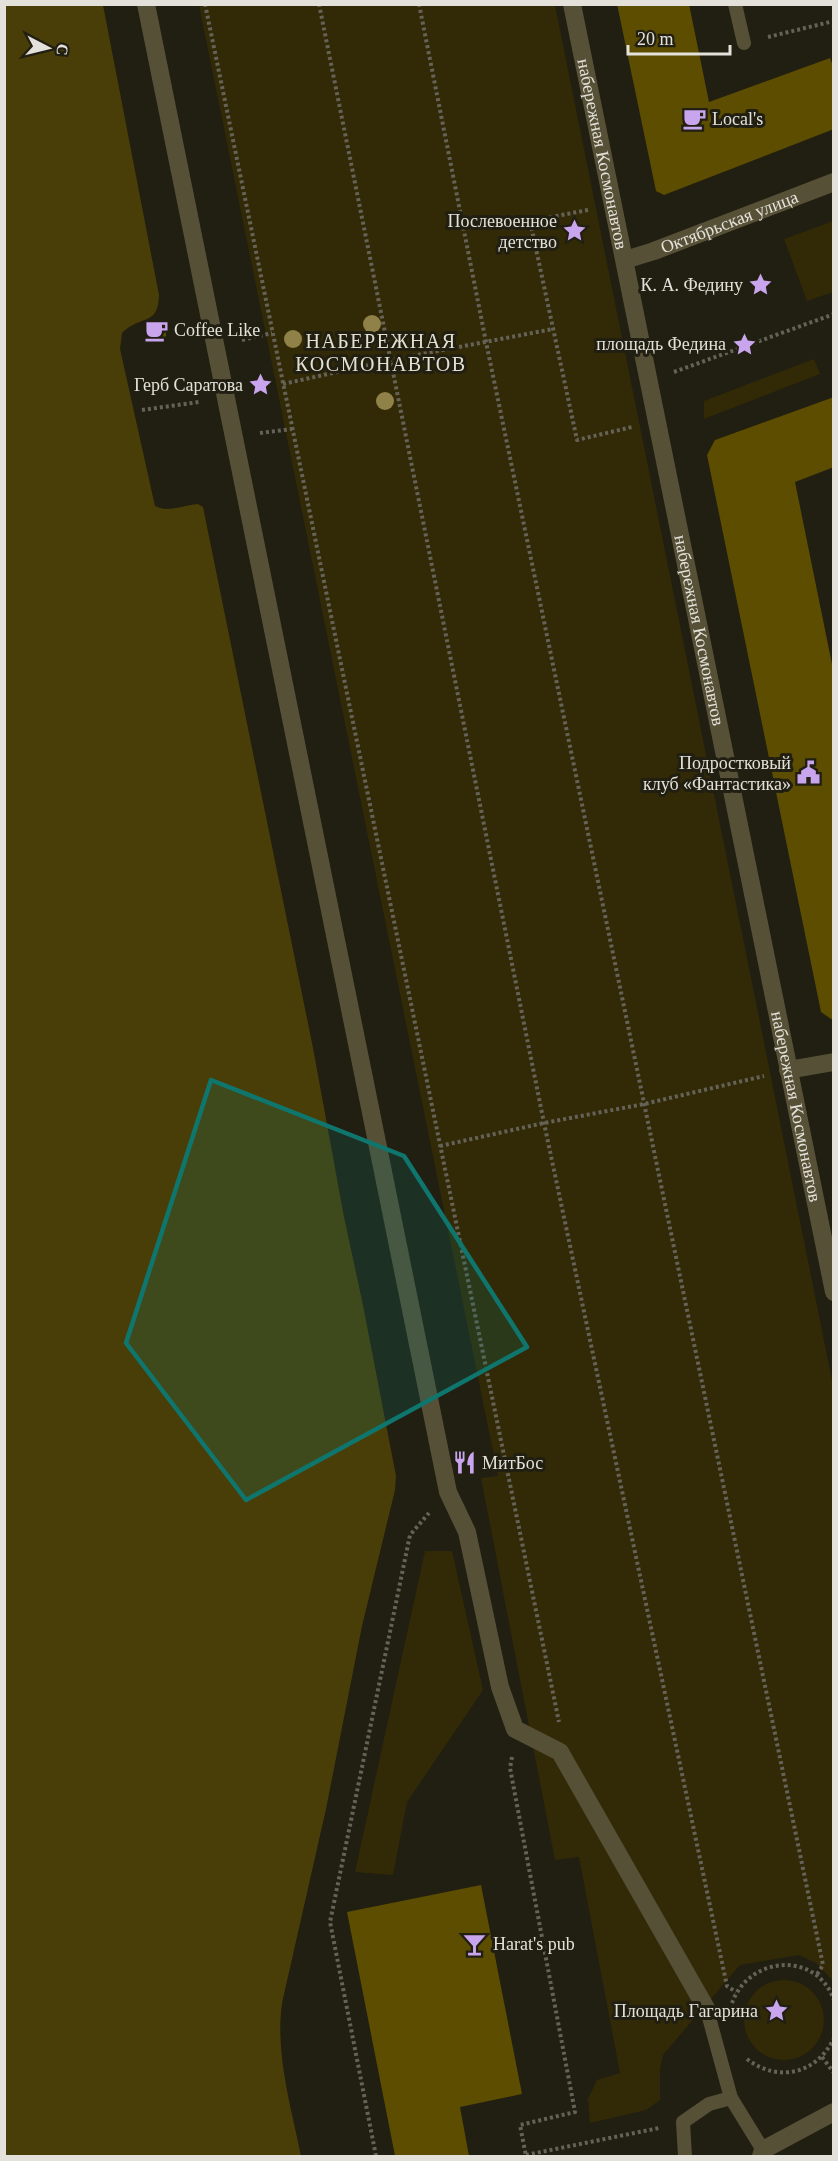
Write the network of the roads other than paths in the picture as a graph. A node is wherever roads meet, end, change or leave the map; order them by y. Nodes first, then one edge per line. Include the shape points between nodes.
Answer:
1 (146, 4) edge
2 (572, 4) edge
3 (735, 4) edge
4 (744, 43) road end
5 (834, 182) edge
6 (625, 260) junction
7 (834, 1062) edge
8 (788, 1070) junction
9 (834, 1292) edge
10 (707, 2010) joint
11 (731, 2098) junction
12 (834, 2112) edge
13 (762, 2153) edge
14 (685, 2157) edge

1 - 10 street via 448,1492 467,1532 500,1687 515,1729 560,1752
2 - 6 street, набережная Космонавтов
3 - 4 lane
5 - 6 street, Октябрьская улица
6 - 8 street, набережная Космонавтов
7 - 8 street
8 - 9 street, набережная Космонавтов
10 - 11 lane
11 - 13 lane
11 - 14 lane via 709,2104 683,2122
12 - 13 street

